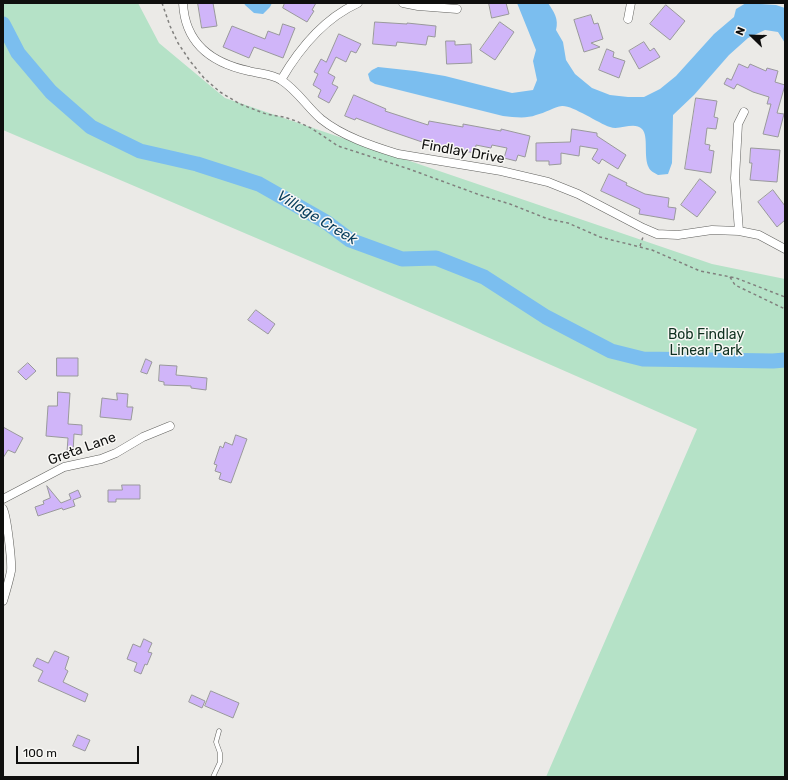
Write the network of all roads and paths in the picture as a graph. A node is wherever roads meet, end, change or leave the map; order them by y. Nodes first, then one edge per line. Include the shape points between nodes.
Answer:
1 (162, 3) edge
2 (183, 3) edge
3 (358, 3) edge
4 (403, 3) edge
5 (631, 3) edge
6 (457, 9) dead end
7 (628, 19) dead end
8 (281, 80) junction
9 (744, 112) dead end
10 (646, 229) junction
11 (739, 231) junction
12 (640, 246) junction
13 (785, 249) edge
14 (730, 277) junction
15 (785, 297) edge
16 (785, 308) edge
17 (170, 426) dead end
18 (3, 499) edge
19 (3, 510) edge
20 (3, 601) edge
21 (219, 732) dead end
22 (213, 777) edge

1 - 12 path via 178,43 190,61 220,92 240,104 266,114 296,121 338,146 568,223 600,237
2 - 8 street, Findlay Drive via 185,22 194,38 214,58 225,65
3 - 8 street via 316,34
4 - 6 street
5 - 7 street
8 - 10 street, Findlay Drive via 322,120 345,134 398,154 501,171 548,182 578,194
9 - 11 street via 738,124 735,178
10 - 11 street, Findlay Drive via 657,234 678,235 712,230
10 - 12 path
11 - 13 street, Findlay Drive via 759,235
12 - 14 path via 700,271
14 - 15 path
14 - 16 path via 735,285
17 - 18 street, Greta Lane via 101,459 64,467
19 - 20 street via 6,514 11,570
21 - 22 lane via 216,742 220,762

